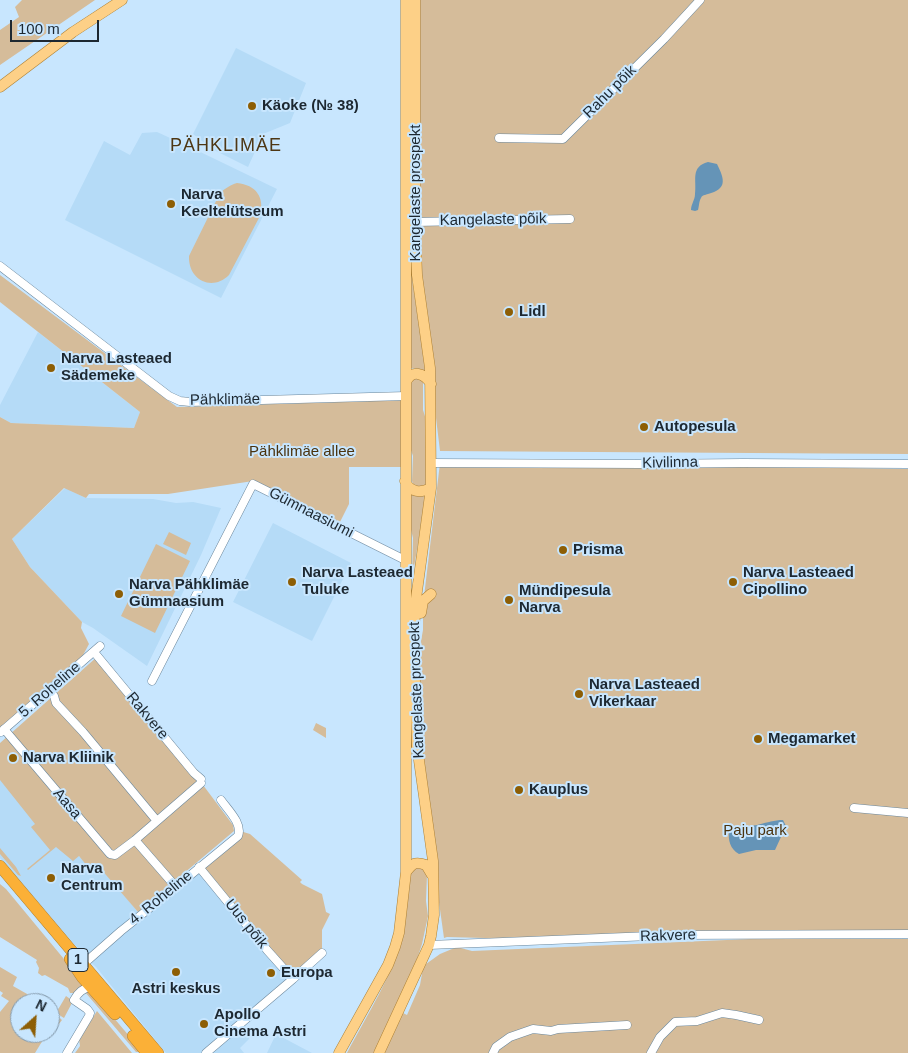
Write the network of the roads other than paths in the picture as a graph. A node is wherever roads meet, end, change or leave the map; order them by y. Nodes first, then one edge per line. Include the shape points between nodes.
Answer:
1 (122, 0) edge
2 (406, 0) edge
3 (415, 0) edge
4 (700, 0) edge
5 (0, 87) edge
6 (500, 138) dead end
7 (570, 219) dead end
8 (415, 222) junction
9 (0, 266) edge
10 (406, 382) junction
11 (431, 384) junction
12 (406, 396) junction
13 (431, 463) junction
14 (908, 464) edge
15 (406, 481) junction
16 (431, 488) junction
17 (405, 560) junction
18 (406, 590) junction
19 (417, 592) junction
20 (431, 594) dead end
21 (97, 649) joint
22 (414, 651) junction
23 (152, 680) dead end
24 (49, 691) junction
25 (2, 731) edge
26 (201, 781) joint
27 (221, 800) dead end
28 (854, 808) dead end
29 (908, 813) edge
30 (157, 821) junction
31 (135, 840) junction
32 (0, 866) edge
33 (199, 867) junction
34 (406, 872) junction
35 (0, 875) edge
36 (433, 877) junction
37 (176, 887) junction
38 (908, 934) edge
39 (429, 945) junction
40 (322, 953) dead end
41 (78, 965) junction
42 (293, 979) junction
43 (91, 986) junction
44 (759, 1020) dead end
45 (627, 1025) dead end
46 (67, 1053) edge
47 (147, 1053) edge
48 (158, 1053) edge
49 (206, 1053) edge
50 (339, 1053) edge
51 (380, 1053) edge
52 (493, 1053) edge
53 (651, 1053) edge

1 - 5 main road
2 - 10 main road, Kangelaste prospekt
3 - 8 main road, Kangelaste prospekt
4 - 6 street, Rahu põik via 563,139
7 - 8 street, Kangelaste põik
8 - 11 main road, Kangelaste prospekt via 417,274
9 - 12 street, Pähklimäe via 180,401
10 - 11 main road via 417,374
10 - 12 main road, Kangelaste prospekt
11 - 13 main road, Kangelaste prospekt
12 - 15 main road, Kangelaste prospekt
13 - 14 street, Kivilinna
13 - 16 main road, Kangelaste prospekt
15 - 16 main road via 415,491
15 - 17 main road, Kangelaste prospekt
16 - 19 main road, Kangelaste prospekt
17 - 18 main road, Kangelaste prospekt
17 - 23 street, Gümnaasiumi via 253,484
18 - 19 main road
18 - 34 main road, Kangelaste prospekt
19 - 22 main road, Kangelaste prospekt
20 - 22 main road via 423,601
21 - 24 street, 5. Roheline
21 - 26 street, Rakvere
22 - 36 main road, Kangelaste prospekt via 417,746
24 - 25 street, 5. Roheline
24 - 30 street
25 - 31 street, Aasa via 110,854 115,855
26 - 30 street, Aasa
27 - 33 street, 4. Roheline via 240,831
28 - 29 street
30 - 31 street, Aasa
31 - 37 street
32 - 41 highway, 1
33 - 37 street, 4. Roheline
33 - 42 street, Uus põik
34 - 36 main road via 418,862 426,865
34 - 50 main road, Kangelaste prospekt via 395,947
35 - 41 highway, 1
36 - 39 main road, Kangelaste prospekt via 434,915
37 - 41 street, 4. Roheline
38 - 39 street, Rakvere via 675,935
39 - 51 main road, Kangelaste prospekt
40 - 42 street
41 - 43 highway, 1
41 - 48 highway, 1 via 90,971
42 - 49 street
43 - 46 street via 77,994 74,1000 90,1013
43 - 47 highway, 1
44 - 53 street via 722,1013 697,1021 675,1022 660,1037
45 - 52 street via 565,1028 551,1032 533,1029 510,1036

